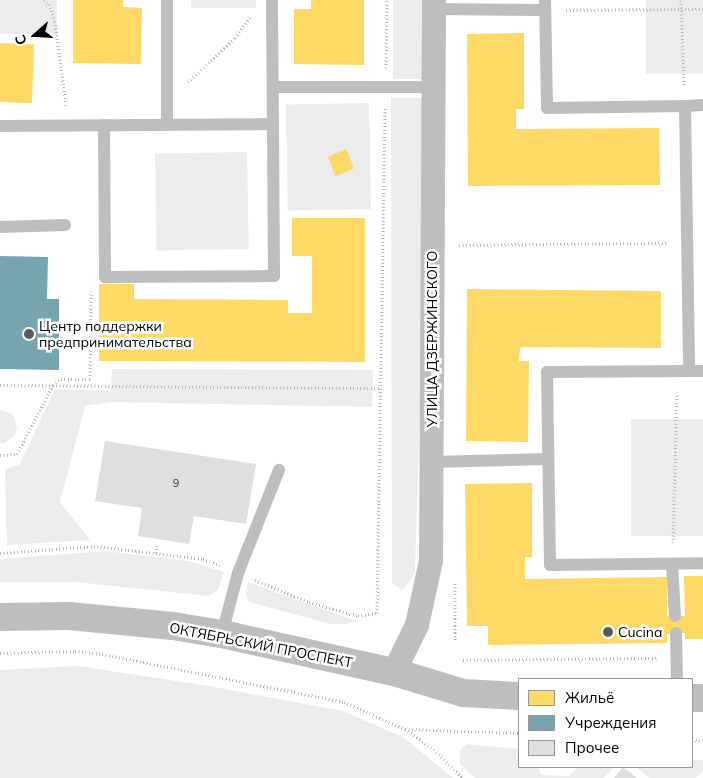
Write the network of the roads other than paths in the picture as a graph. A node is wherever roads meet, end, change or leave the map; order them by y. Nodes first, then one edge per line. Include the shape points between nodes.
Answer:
1 (167, 0) edge
2 (272, 0) edge
3 (434, 4) edge
4 (545, 5) edge
5 (273, 87) junction
6 (433, 87) junction
7 (703, 105) edge
8 (685, 106) junction
9 (273, 124) junction
10 (104, 125) junction
11 (167, 125) junction
12 (0, 126) edge
13 (65, 225) dead end
14 (0, 227) edge
15 (683, 371) junction
16 (703, 371) edge
17 (548, 459) junction
18 (432, 462) junction
19 (279, 470) dead end
20 (703, 563) edge
21 (672, 564) junction
22 (675, 616) dead end
23 (0, 617) edge
24 (676, 633) dead end
25 (222, 634) junction
26 (394, 672) junction
27 (677, 678) edge
28 (518, 696) edge

1 - 11 lane
2 - 5 lane
3 - 4 lane
3 - 6 street, УЛИЦА ДЗЕРЖИНСКОГО
4 - 8 lane via 547,108
5 - 6 lane
5 - 9 lane
6 - 18 street, УЛИЦА ДЗЕРЖИНСКОГО
7 - 8 lane
8 - 15 lane via 687,243
9 - 10 lane via 274,276 105,277
9 - 11 lane
10 - 11 lane
10 - 12 lane
13 - 14 lane
15 - 16 lane
15 - 17 lane via 547,372
17 - 18 lane
17 - 21 lane via 550,565
18 - 26 street, УЛИЦА ДЗЕРЖИНСКОГО via 431,561 417,625
19 - 25 lane via 238,573
20 - 21 lane
21 - 22 lane
23 - 25 street, ОКТЯБРЬСКИЙ ПРОСПЕКТ via 68,616
24 - 27 lane
25 - 26 street, ОКТЯБРЬСКИЙ ПРОСПЕКТ
26 - 28 street, ОКТЯБРЬСКИЙ ПРОСПЕКТ via 463,693

